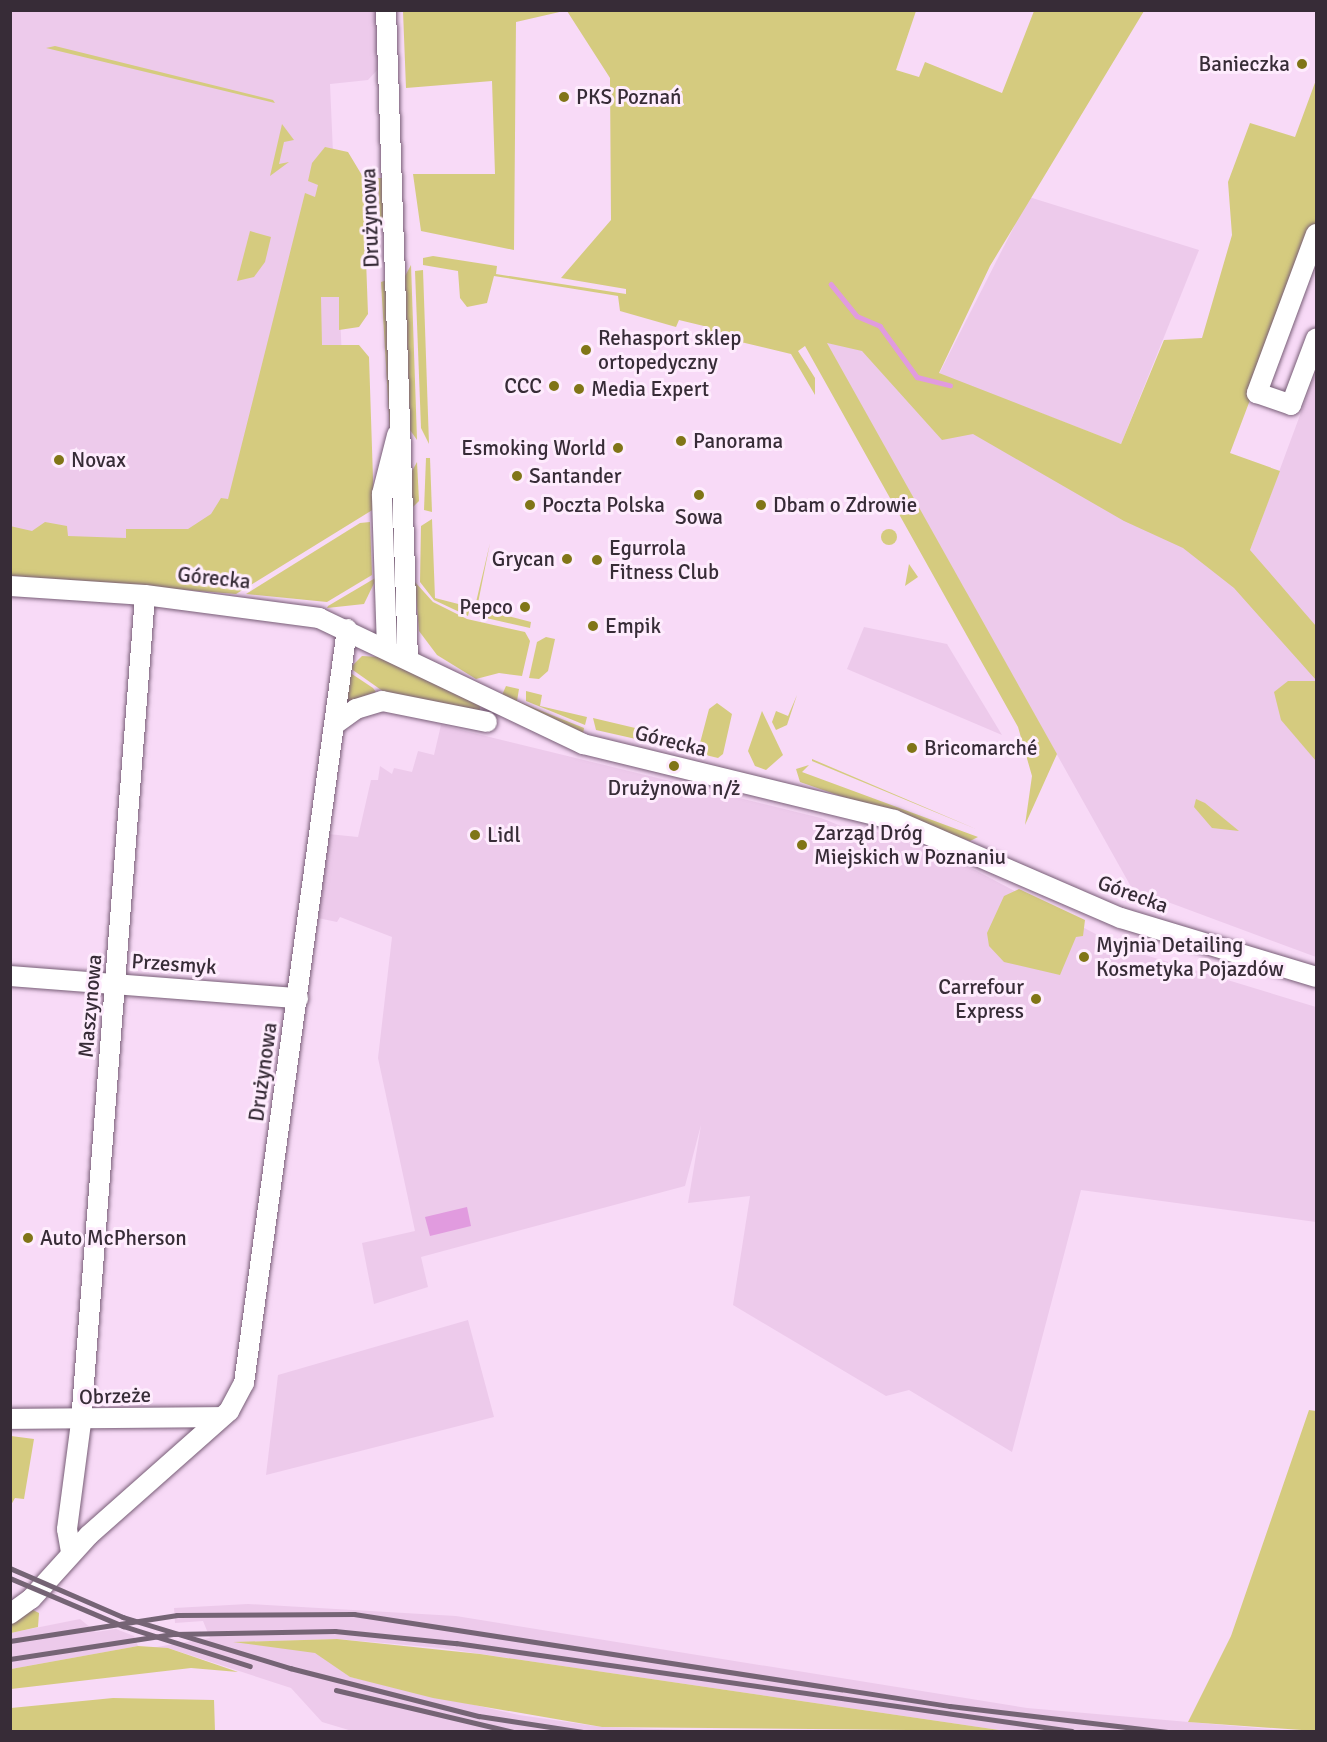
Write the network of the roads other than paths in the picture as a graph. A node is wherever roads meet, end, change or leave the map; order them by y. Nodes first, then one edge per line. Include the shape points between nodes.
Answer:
1 (386, 10) edge
2 (1317, 234) edge
3 (1317, 339) edge
4 (401, 424) junction
5 (10, 586) edge
6 (145, 595) junction
7 (347, 629) junction
8 (387, 648) junction
9 (408, 658) junction
10 (488, 722) dead end
11 (334, 725) junction
12 (10, 976) edge
13 (1317, 977) edge
14 (116, 984) junction
15 (298, 998) junction
16 (221, 1417) junction
17 (10, 1419) edge
18 (81, 1422) junction
19 (71, 1552) junction
20 (10, 1614) edge

1 - 4 street, Drużynowa
2 - 3 street via 1257,393 1291,405
4 - 8 street, Drużynowa via 382,494
4 - 9 street, Drużynowa
5 - 6 street, Górecka
6 - 7 street, Górecka via 297,613
6 - 14 street, Maszynowa
7 - 8 street, Górecka
7 - 11 street, Drużynowa
8 - 9 street, Górecka
9 - 13 street, Górecka via 583,744 894,820 1121,918
10 - 11 street via 382,701 356,709
11 - 15 street, Drużynowa
12 - 14 street, Przesmyk
14 - 15 street, Przesmyk
14 - 18 street, Maszynowa
15 - 16 street, Drużynowa via 244,1383 236,1402
16 - 18 street, Obrzeże
16 - 19 street, Drużynowa
17 - 18 street, Obrzeże
18 - 19 street, Maszynowa via 66,1529
19 - 20 street, Drużynowa via 31,1599

